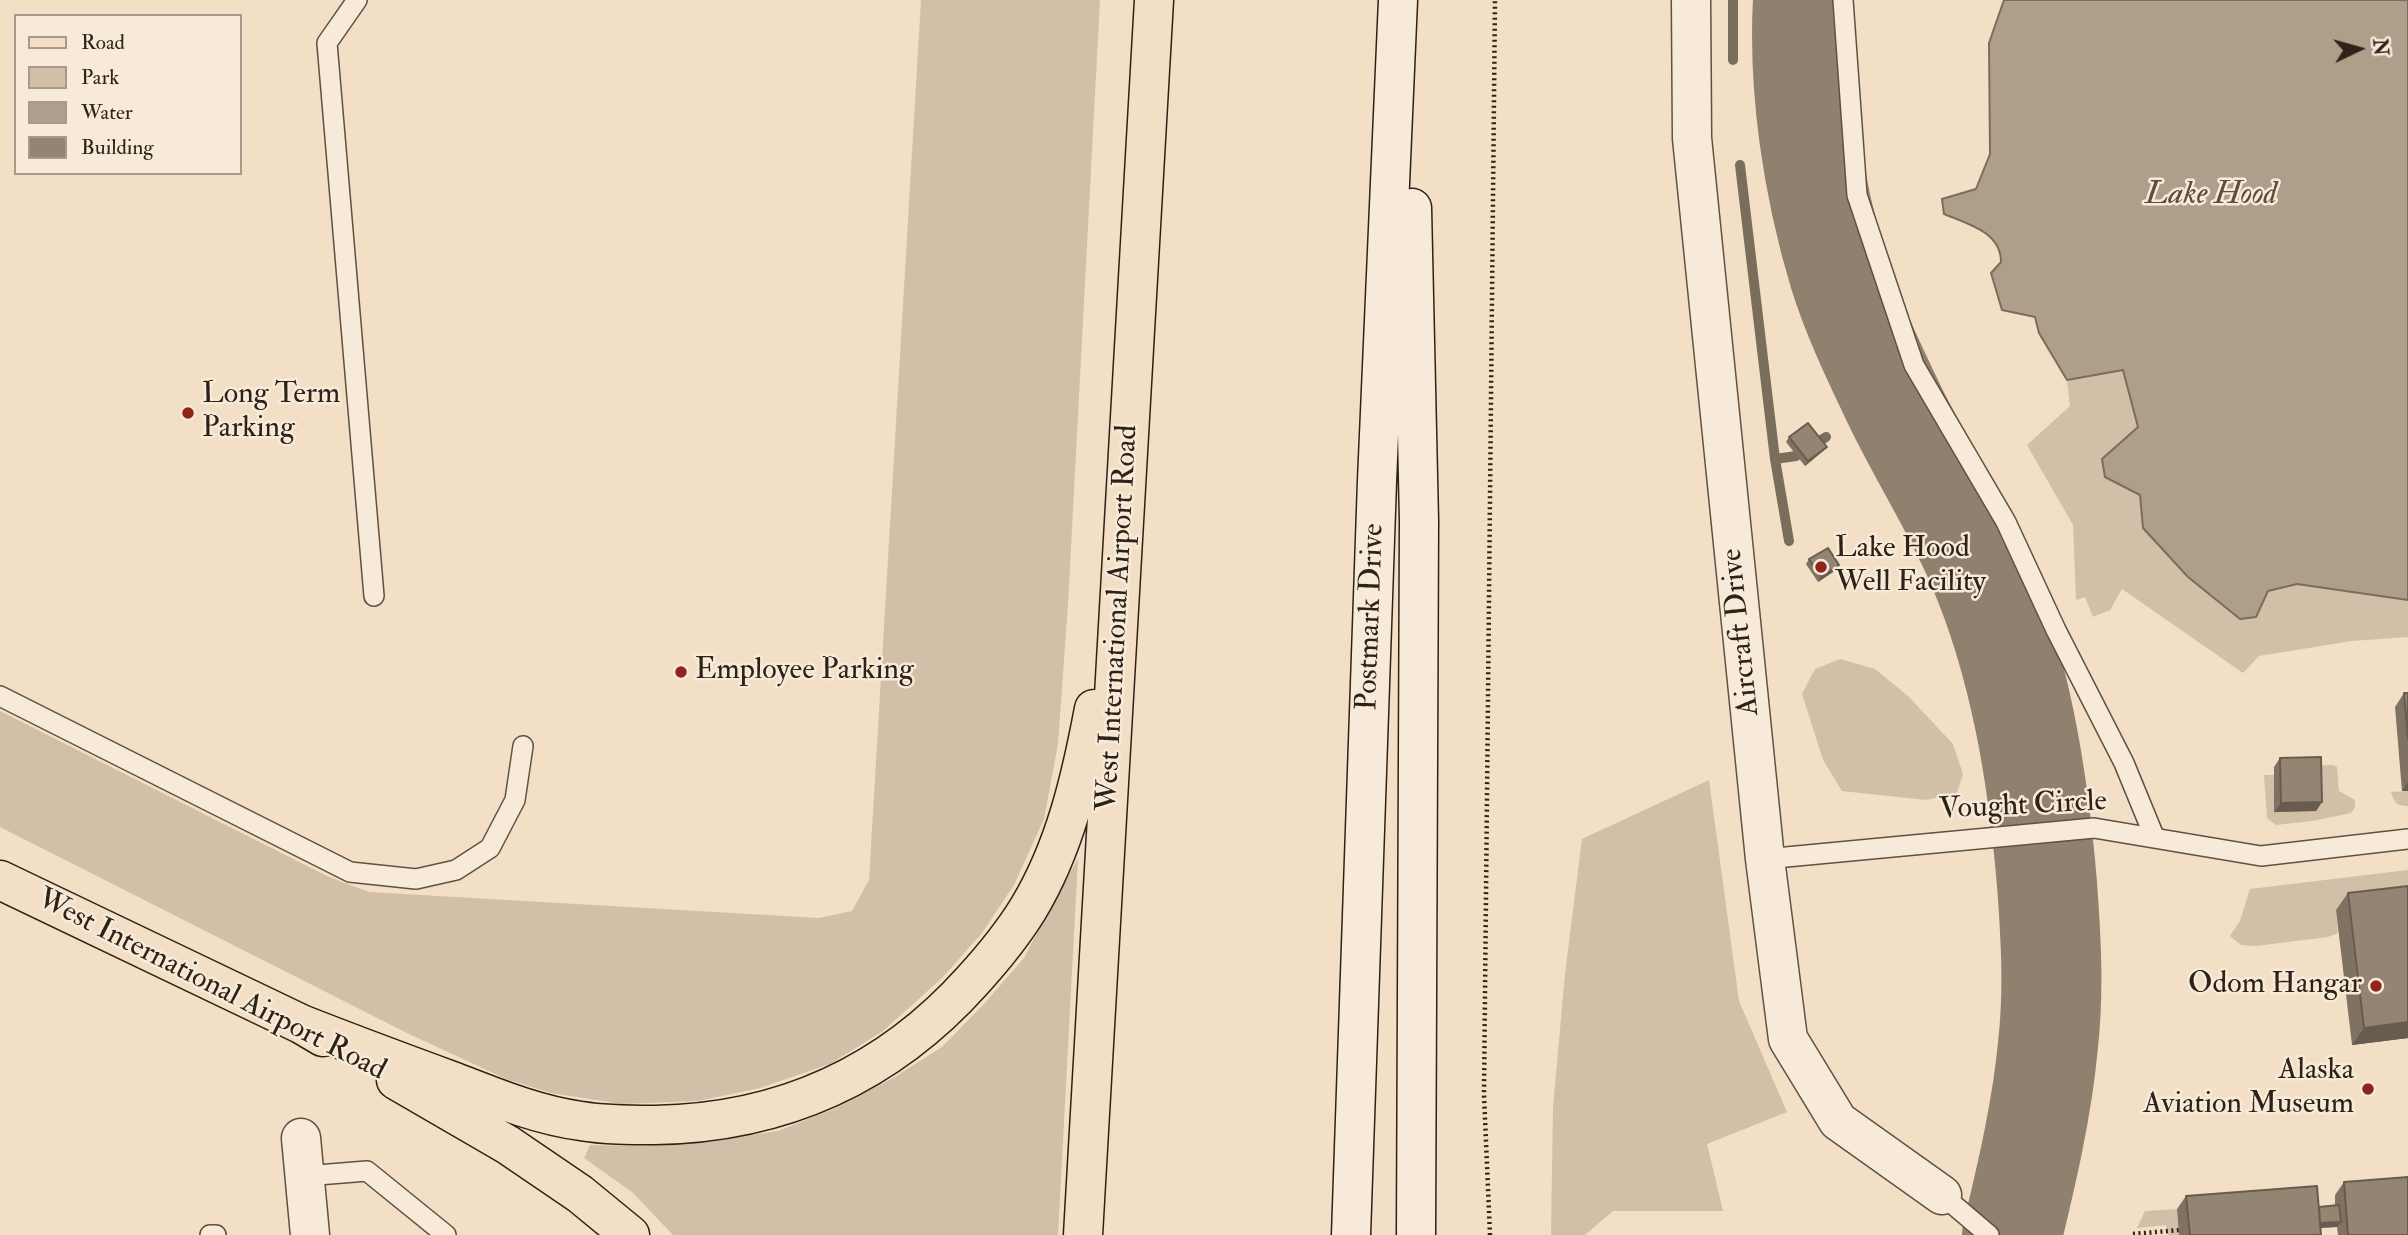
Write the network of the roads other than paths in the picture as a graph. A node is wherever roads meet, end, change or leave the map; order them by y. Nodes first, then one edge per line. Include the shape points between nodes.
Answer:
1 (357, 0) edge
2 (1129, 0) edge
3 (1154, 0) edge
4 (1398, 0) edge
5 (1408, 0) edge
6 (1691, 0) edge
7 (1843, 0) edge
8 (1143, 216) junction
9 (1122, 551) junction
10 (374, 596) dead end
11 (0, 696) edge
12 (523, 746) dead end
13 (2154, 836) junction
14 (2408, 839) edge
15 (1765, 859) junction
16 (0, 880) edge
17 (301, 1024) junction
18 (301, 1138) dead end
19 (305, 1176) junction
20 (1942, 1195) joint
21 (210, 1235) edge
22 (216, 1235) edge
23 (310, 1235) edge
24 (446, 1235) edge
25 (630, 1235) edge
26 (1083, 1235) edge
27 (1351, 1235) edge
28 (1416, 1235) edge
29 (1989, 1235) edge

1 - 10 lane via 327,43
2 - 8 main road
3 - 8 main road, West International Airport Road
4 - 27 street, Postmark Drive
5 - 28 street, Postmark Drive via 1419,521
6 - 15 street, Aircraft Drive via 1692,138
7 - 13 lane via 1857,195 1914,365 2006,522 2124,763
8 - 9 main road, West International Airport Road
9 - 17 main road via 1073,804 1055,855 1028,909 954,1002 913,1037 839,1085 761,1113 700,1122 570,1120 511,1103
9 - 26 main road, West International Airport Road
11 - 12 lane via 350,872 416,879 456,870 490,848 515,800
13 - 14 lane, Vought Circle via 2261,856
13 - 15 lane, Vought Circle via 2094,828
15 - 20 street, Aircraft Drive via 1788,1039 1838,1121
16 - 17 main road, West International Airport Road
17 - 25 main road, West International Airport Road via 508,1145
18 - 19 street
19 - 23 street
19 - 24 lane via 367,1171
20 - 29 lane
21 - 22 lane

